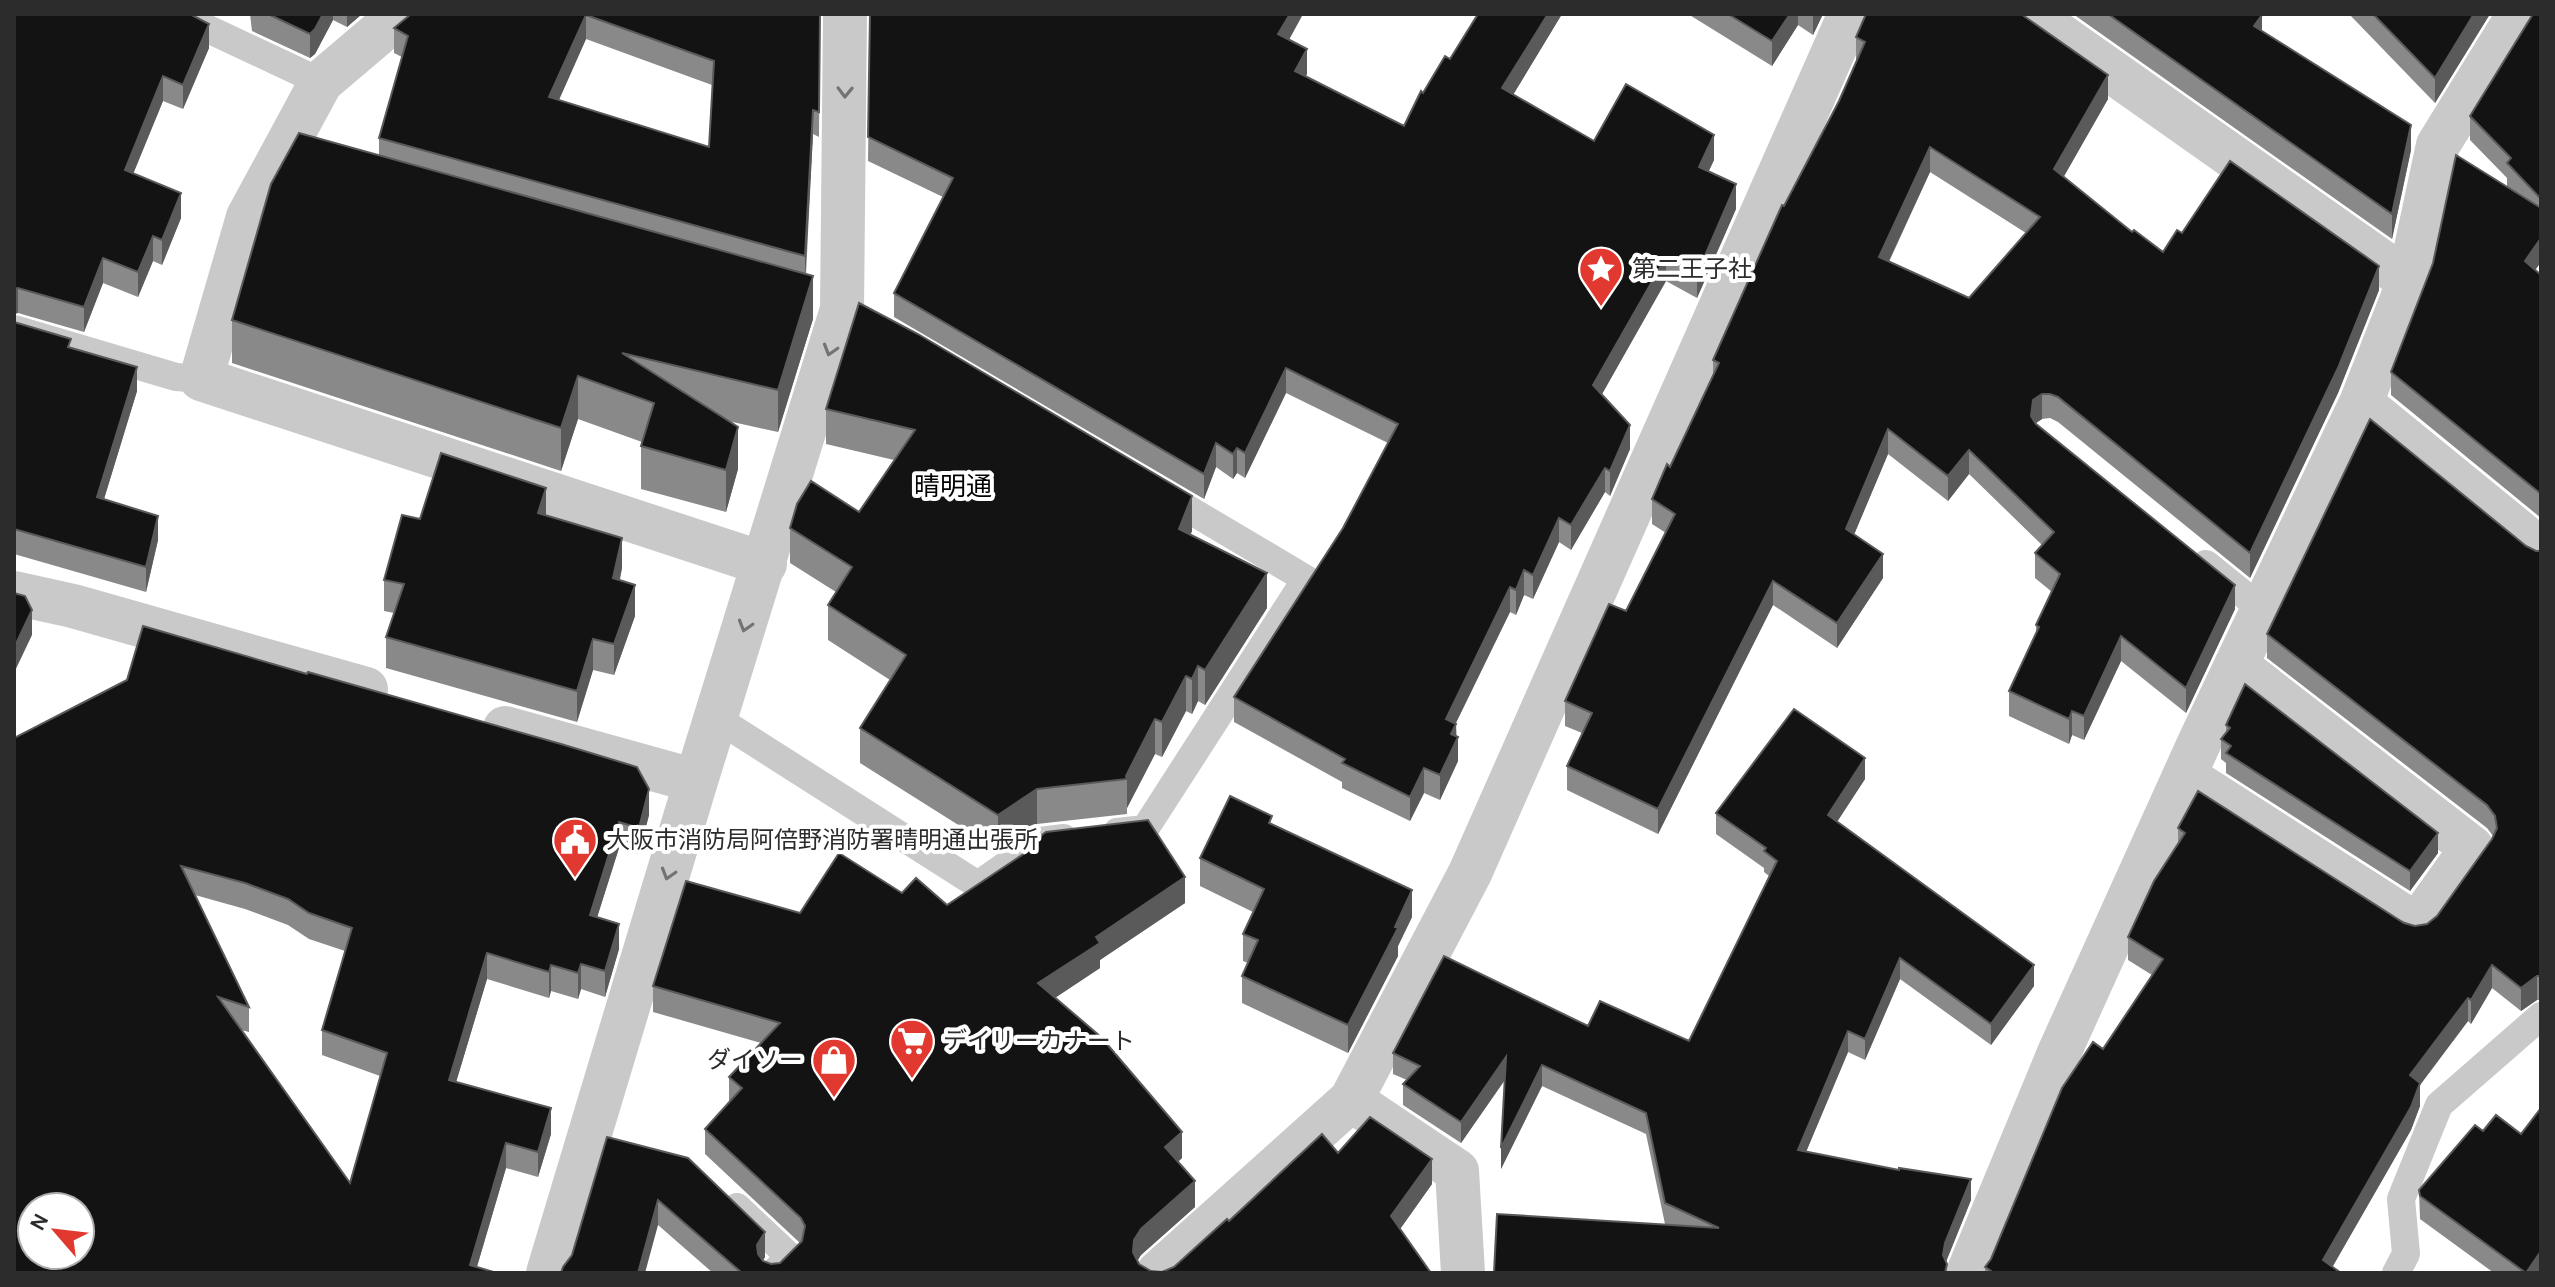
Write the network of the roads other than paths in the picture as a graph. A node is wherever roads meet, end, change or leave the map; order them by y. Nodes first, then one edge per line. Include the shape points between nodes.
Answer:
1 (176, 14) edge
2 (401, 14) edge
3 (845, 14) edge
4 (1850, 14) edge
5 (2030, 14) edge
6 (2519, 14) edge
7 (321, 82) junction
8 (2409, 281) junction
9 (14, 329) edge
10 (201, 379) junction
11 (2361, 403) junction
12 (1143, 482) edge
13 (2541, 550) edge
14 (2191, 552) edge
15 (765, 564) junction
16 (14, 593) edge
17 (2263, 610) junction
18 (2236, 665) junction
19 (407, 700) edge
20 (468, 717) edge
21 (716, 718) junction
22 (2185, 776) junction
23 (696, 781) junction
24 (2541, 1016) edge
25 (1351, 1100) junction
26 (720, 1191) edge
27 (548, 1273) edge
28 (774, 1273) edge
29 (1158, 1273) edge
30 (1463, 1273) edge
31 (1968, 1273) edge
32 (2396, 1273) edge

1 - 7 lane
2 - 7 street
3 -> 15 street via 841,311
4 - 25 street via 1470,873
5 - 8 street
6 - 8 street via 2438,145
7 - 10 street via 298,157 248,217
8 - 11 street
9 - 10 lane via 176,377
10 - 15 street
11 - 13 street
11 - 17 street
12 - 21 lane via 1306,579 1145,829 1040,841 978,885
14 - 17 lane
15 -> 21 street
16 - 19 street
17 - 18 street
18 - 22 street
18 - 22 street via 2472,848 2417,925
20 - 23 street
21 - 23 street
22 - 31 street via 2059,1053
23 -> 27 street via 603,1138
24 - 32 lane via 2439,1105 2401,1199 2406,1254
25 - 29 street
25 - 30 street via 1457,1171
26 - 28 lane via 789,1256

